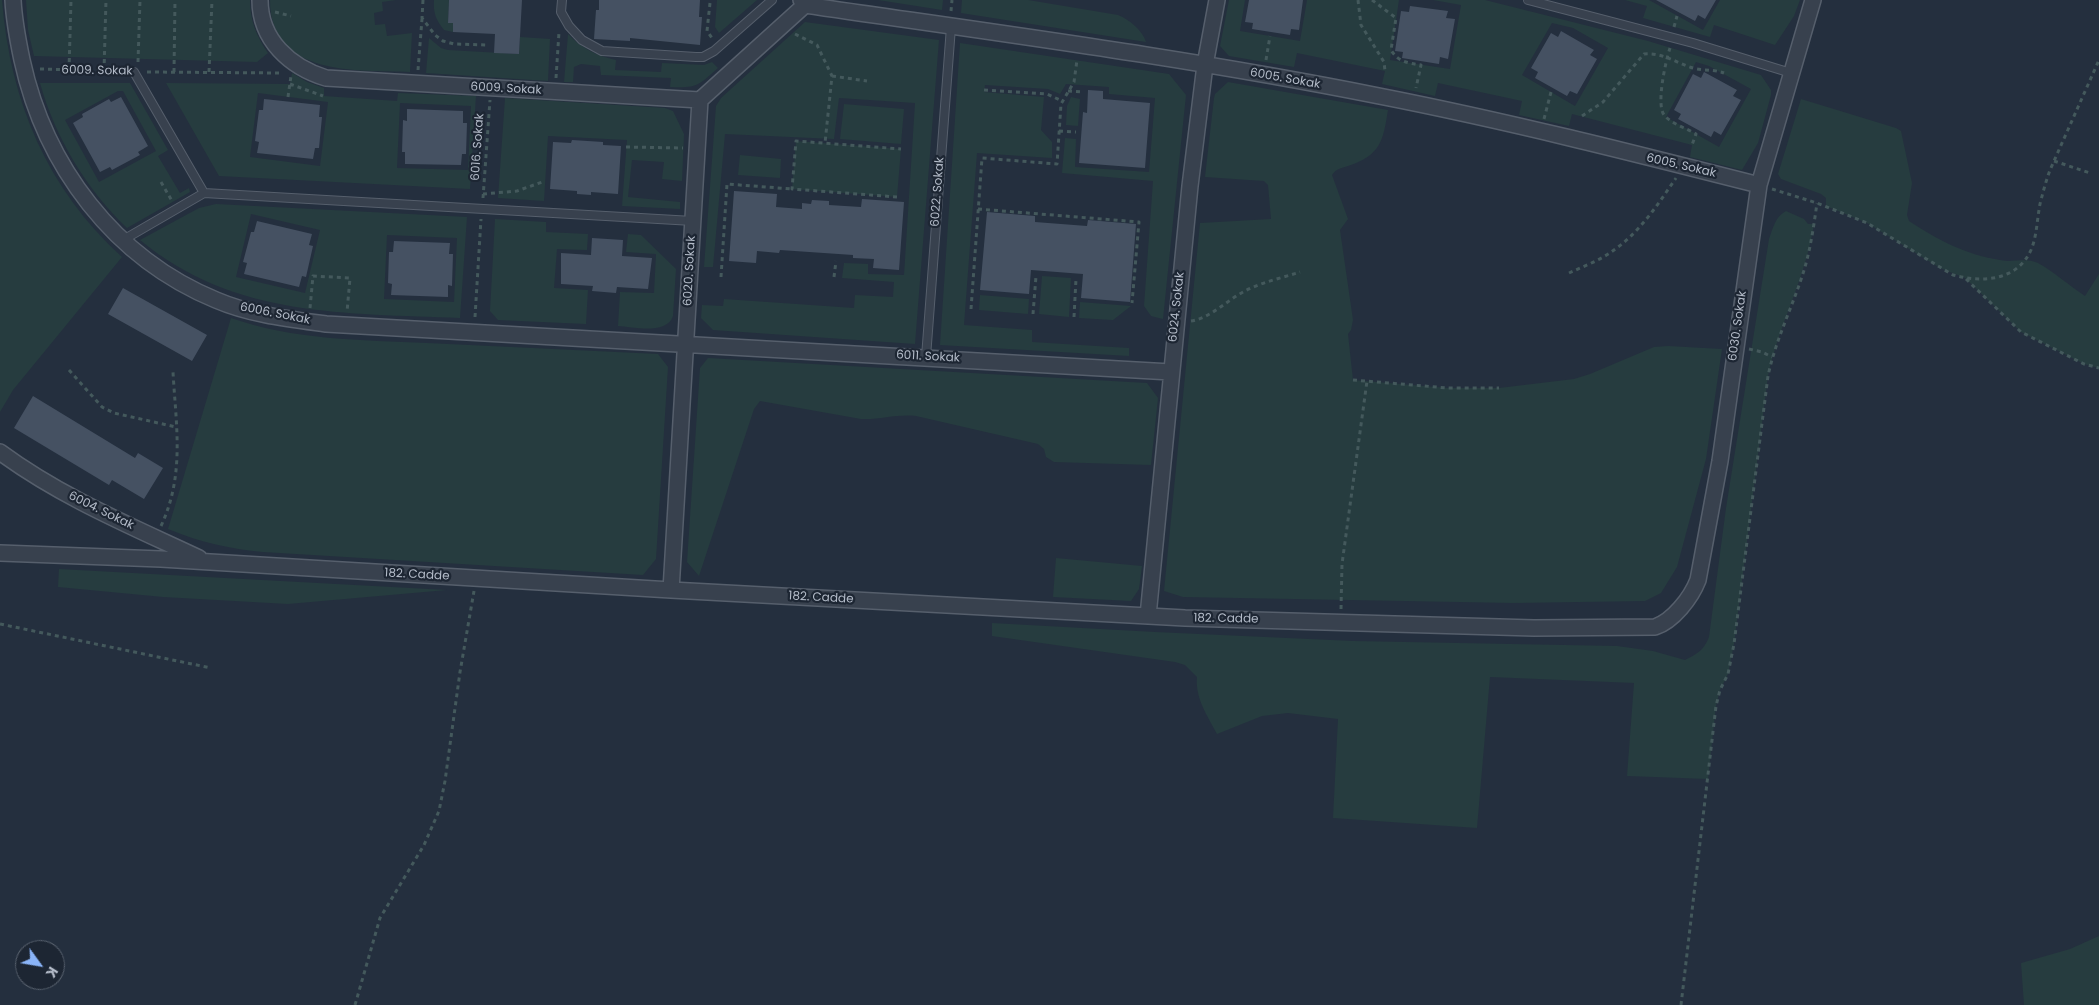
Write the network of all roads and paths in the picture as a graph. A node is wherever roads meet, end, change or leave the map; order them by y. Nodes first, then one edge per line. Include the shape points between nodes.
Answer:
1 (13, 0) edge
2 (71, 0) edge
3 (106, 0) edge
4 (140, 0) edge
5 (175, 0) edge
6 (212, 0) edge
7 (260, 0) edge
8 (423, 0) edge
9 (562, 0) edge
10 (772, 0) edge
11 (952, 0) edge
12 (1217, 0) edge
13 (1358, 0) edge
14 (1372, 0) edge
15 (1528, 0) edge
16 (1813, 0) edge
17 (710, 3) dead end
18 (803, 3) edge
19 (271, 12) dead end
20 (561, 12) junction
21 (291, 16) dead end
22 (1677, 16) dead end
23 (422, 18) junction
24 (951, 19) junction
25 (1674, 27) dead end
26 (793, 32) dead end
27 (1270, 36) dead end
28 (712, 39) dead end
29 (489, 45) dead end
30 (1670, 47) dead end
31 (1667, 56) junction
32 (1077, 60) dead end
33 (2099, 60) edge
34 (1265, 62) dead end
35 (1205, 65) junction
36 (37, 69) dead end
37 (69, 70) junction
38 (104, 71) junction
39 (1385, 71) dead end
40 (136, 72) junction
41 (174, 72) junction
42 (209, 72) junction
43 (1791, 73) junction
44 (1724, 74) dead end
45 (832, 76) junction
46 (868, 80) dead end
47 (555, 82) dead end
48 (290, 84) junction
49 (417, 84) junction
50 (984, 90) dead end
51 (1068, 91) junction
52 (1416, 91) dead end
53 (1084, 92) dead end
54 (1551, 92) dead end
55 (324, 96) dead end
56 (288, 97) dead end
57 (490, 97) dead end
58 (700, 100) junction
59 (1062, 101) junction
60 (1582, 116) dead end
61 (1544, 120) dead end
62 (1059, 131) junction
63 (1076, 132) dead end
64 (825, 144) junction
65 (1692, 145) dead end
66 (626, 147) dead end
67 (684, 148) dead end
68 (901, 149) dead end
69 (2054, 161) junction
70 (2090, 173) dead end
71 (1677, 177) dead end
72 (545, 181) dead end
73 (161, 182) dead end
74 (1760, 184) junction
75 (792, 189) junction
76 (204, 193) junction
77 (897, 197) dead end
78 (173, 202) dead end
79 (1817, 203) junction
80 (978, 209) junction
81 (482, 218) dead end
82 (693, 221) junction
83 (123, 240) junction
84 (836, 261) dead end
85 (1300, 272) dead end
86 (1570, 273) dead end
87 (1036, 276) dead end
88 (720, 277) dead end
89 (834, 277) dead end
90 (1965, 278) junction
91 (1076, 279) dead end
92 (349, 295) junction
93 (355, 296) dead end
94 (1132, 303) dead end
95 (310, 309) dead end
96 (971, 309) dead end
97 (347, 312) dead end
98 (1033, 314) dead end
99 (1074, 317) dead end
100 (475, 318) dead end
101 (1190, 321) dead end
102 (686, 343) junction
103 (1735, 347) junction
104 (926, 357) junction
105 (1772, 357) junction
106 (2099, 368) edge
107 (69, 370) dead end
108 (173, 372) dead end
109 (1171, 372) junction
110 (1353, 380) dead end
111 (1367, 381) junction
112 (1499, 388) dead end
113 (176, 427) junction
114 (0, 452) edge
115 (156, 538) junction
116 (0, 553) edge
117 (207, 562) junction
118 (476, 578) junction
119 (671, 590) junction
120 (1148, 616) junction
121 (1342, 622) junction
122 (0, 624) edge
123 (1643, 628) joint
124 (211, 668) dead end
125 (355, 1005) edge
126 (1681, 1005) edge

1 - 83 street, 6006. Sokak via 27,82 53,149 92,208
2 - 37 path
3 - 38 path
4 - 40 path
5 - 41 path
6 - 42 path
7 - 49 street, 6009. Sokak via 262,19 273,43 287,57 312,73 326,78
8 - 23 path
9 - 20 lane
10 - 20 lane via 714,51 696,58 602,51 576,34
11 - 24 path
12 - 35 street, 6024. Sokak
13 - 39 path via 1361,25 1384,62
14 - 52 path via 1396,18 1392,53 1403,62 1420,65
15 - 43 lane
16 - 43 street, 6030. Sokak
17 - 28 path via 707,32
18 - 24 street, 6005. Sokak
18 - 58 street
19 - 21 path
20 - 47 path
22 - 25 path
23 - 29 path via 442,41
23 - 49 path
24 - 35 street, 6005. Sokak
24 - 104 lane, 6022. Sokak
26 - 45 path via 817,45
27 - 34 path
30 - 31 path
31 - 44 path via 1692,68 1712,69
31 - 60 path via 1641,56 1603,102
31 - 65 path via 1661,109 1665,117 1696,134
32 - 51 path via 1074,82
33 - 69 path
35 - 74 street, 6005. Sokak via 1450,111
35 - 109 street, 6024. Sokak
36 - 37 path, 6009. Sokak
37 - 38 path, 6009. Sokak
38 - 40 path, 6009. Sokak
40 - 41 path, 6009. Sokak
40 - 76 lane
41 - 42 path, 6009. Sokak
42 - 48 path, 6009. Sokak via 292,73
43 - 74 street, 6030. Sokak
45 - 46 path
45 - 64 path
48 - 55 path
48 - 56 path
49 - 58 street, 6009. Sokak
50 - 59 path via 1048,94
51 - 53 path
51 - 59 path
54 - 61 path
57 - 72 path, 6016. Sokak via 483,196 516,191
58 - 82 street, 6020. Sokak
59 - 62 path
62 - 63 path
62 - 80 path via 1057,164 982,158
64 - 68 path
64 - 75 path via 796,141
66 - 67 path
69 - 70 path
69 - 90 path via 2045,187 2034,242 2025,260 1999,279
71 - 86 path via 1630,238 1612,252
73 - 78 path
74 - 79 path
74 - 103 street, 6030. Sokak
75 - 77 path
75 - 88 path via 727,184
76 - 82 lane
76 - 83 lane
79 - 90 path via 1867,223 1940,268
79 - 105 path via 1805,269
80 - 94 path via 1139,222
80 - 96 path
81 - 100 path
82 - 102 street, 6020. Sokak
83 - 102 street, 6006. Sokak via 161,271 189,288 234,306 283,318 326,324
84 - 89 path
85 - 101 path via 1257,286 1200,320
87 - 98 path
90 - 106 path via 2021,332 2084,364
91 - 99 path
92 - 93 path
92 - 95 path via 350,278 313,276
92 - 97 path
102 - 104 street, 6011. Sokak
102 - 119 street, 6020. Sokak
103 - 105 path
103 - 123 street, 6030. Sokak via 1720,461 1698,580 1689,597 1668,620 1655,627
104 - 109 street, 6011. Sokak
105 - 126 path via 1734,644 1728,674 1716,706
107 - 113 path via 102,407 114,413
108 - 113 path
109 - 120 street, 6024. Sokak
110 - 111 path
111 - 112 path via 1448,388
111 - 121 path via 1342,564
113 - 115 path via 176,482 170,507
114 - 115 street, 6004. Sokak via 53,487
115 - 117 street, 6004. Sokak
116 - 117 street, 182. Cadde
117 - 118 street, 182. Cadde
118 - 119 street, 182. Cadde
118 - 125 path via 439,811 424,844 380,918
119 - 120 street, 182. Cadde
120 - 121 street, 182. Cadde
121 - 123 street, 182. Cadde
122 - 124 path

